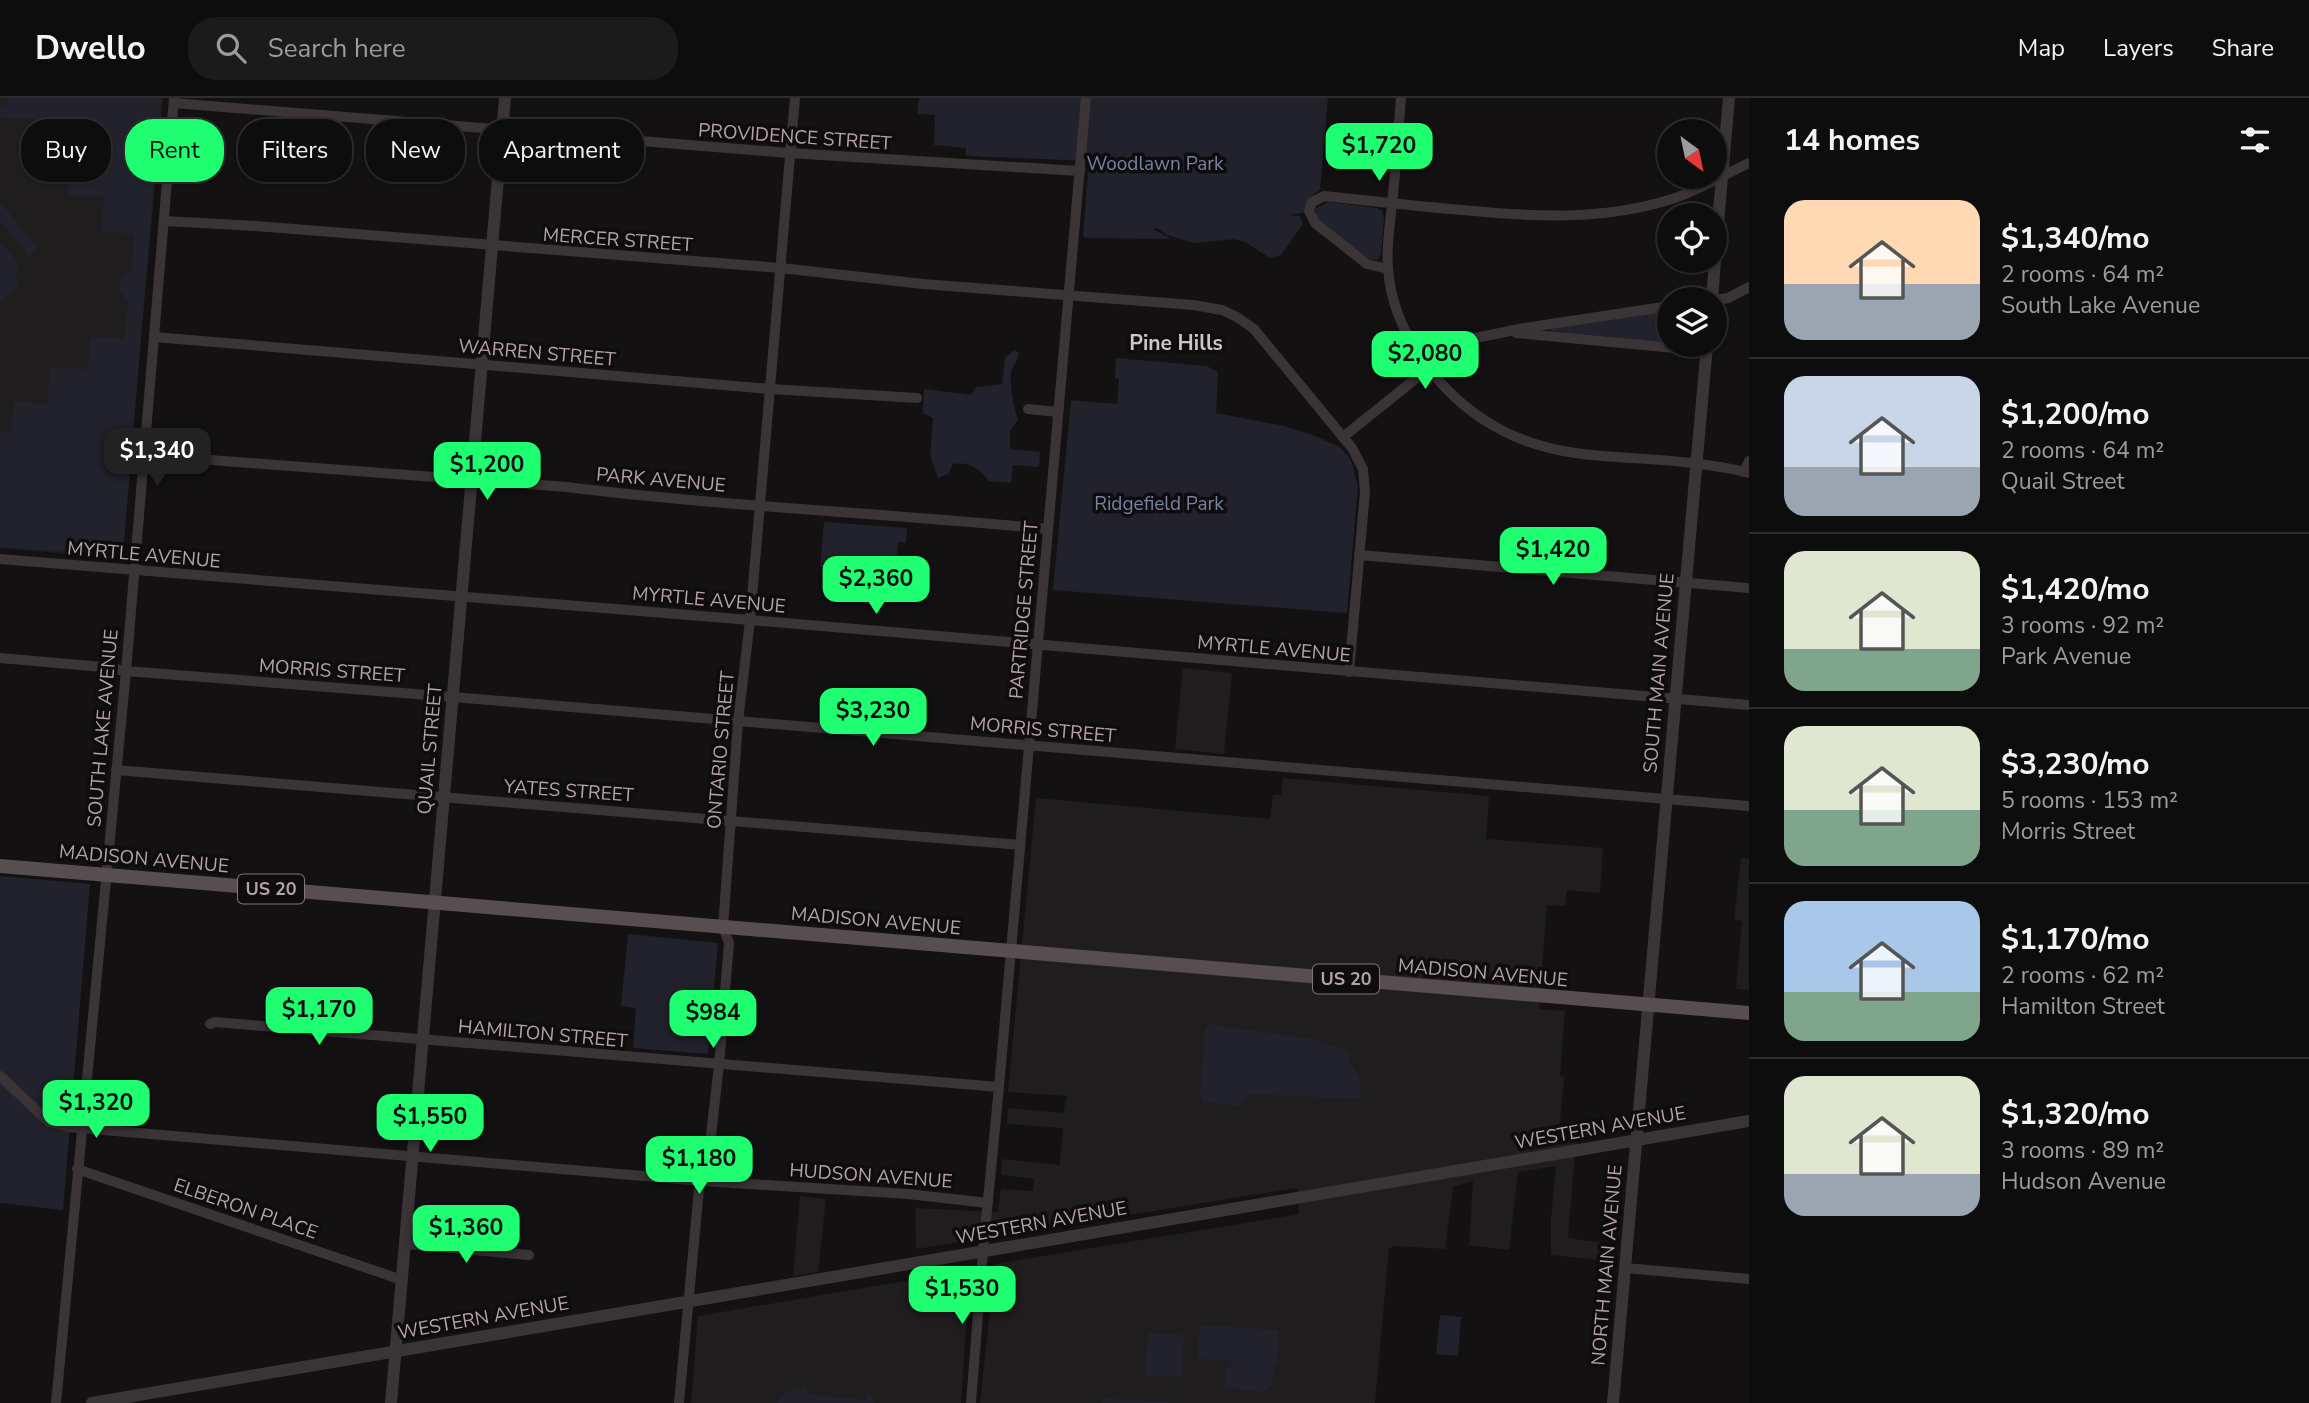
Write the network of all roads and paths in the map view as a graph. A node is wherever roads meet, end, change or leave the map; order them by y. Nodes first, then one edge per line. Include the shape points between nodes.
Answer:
1 (505, 98) edge
2 (795, 98) edge
3 (1086, 98) edge
4 (1401, 98) edge
5 (1729, 98) edge
6 (174, 101) edge
7 (502, 119) edge
8 (1727, 119) edge
9 (479, 128) edge
10 (644, 141) edge
11 (789, 153) junction
12 (1749, 163) edge
13 (1080, 171) junction
14 (1727, 175) edge
15 (497, 182) edge
16 (1697, 189) edge
17 (1392, 204) junction
18 (164, 221) junction
19 (493, 247) junction
20 (781, 268) junction
21 (1388, 269) junction
22 (1749, 287) edge
23 (1068, 296) junction
24 (1727, 298) edge
25 (1657, 308) edge
26 (1502, 332) junction
27 (154, 337) junction
28 (1657, 344) edge
29 (1706, 357) edge
30 (482, 365) junction
31 (1429, 368) junction
32 (771, 388) junction
33 (917, 398) dead end
34 (1028, 409) dead end
35 (1058, 412) junction
36 (1343, 437) junction
37 (145, 455) junction
38 (1749, 461) edge
39 (1696, 463) junction
40 (1746, 472) edge
41 (472, 480) junction
42 (760, 505) junction
43 (1047, 529) junction
44 (1359, 555) junction
45 (0, 559) edge
46 (132, 570) junction
47 (1686, 582) junction
48 (1749, 588) edge
49 (460, 598) junction
50 (750, 620) junction
51 (1037, 646) junction
52 (0, 658) edge
53 (126, 671) junction
54 (1349, 671) junction
55 (453, 697) junction
56 (1675, 700) junction
57 (1749, 705) edge
58 (738, 722) junction
59 (1028, 746) junction
60 (116, 770) junction
61 (443, 798) junction
62 (1667, 798) junction
63 (1749, 806) edge
64 (730, 819) junction
65 (1020, 845) junction
66 (0, 866) edge
67 (105, 875) junction
68 (435, 902) junction
69 (723, 927) junction
70 (1011, 951) junction
71 (1649, 1005) junction
72 (1749, 1013) edge
73 (210, 1024) dead end
74 (424, 1041) junction
75 (719, 1065) junction
76 (0, 1076) edge
77 (999, 1087) junction
78 (1749, 1121) edge
79 (82, 1128) junction
80 (1637, 1140) junction
81 (413, 1156) junction
82 (78, 1169) junction
83 (702, 1181) junction
84 (988, 1203) junction
85 (405, 1244) junction
86 (983, 1251) junction
87 (529, 1255) dead end
88 (1625, 1268) junction
89 (1749, 1279) edge
90 (402, 1280) junction
91 (688, 1301) junction
92 (396, 1351) junction
93 (165, 1397) edge
94 (56, 1403) edge
95 (92, 1403) edge
96 (391, 1403) edge
97 (679, 1403) edge
98 (971, 1403) edge
99 (1613, 1403) edge

1 - 7 street, QUAIL STREET
2 - 11 street, ONTARIO STREET
3 - 13 street, PARTRIDGE STREET
4 - 17 street
5 - 8 street
6 - 9 street, PROVIDENCE STREET
6 - 18 street, SOUTH LAKE AVENUE
10 - 11 street, PROVIDENCE STREET
11 - 13 street, PROVIDENCE STREET
11 - 20 street, ONTARIO STREET
12 - 14 street
13 - 23 street, PARTRIDGE STREET
15 - 19 street, QUAIL STREET
16 - 17 street via 1657,203 1587,216 1513,215
17 - 21 street
17 - 21 street via 1324,196 1312,202 1309,211 1315,223 1367,264
18 - 19 street, MERCER STREET
18 - 27 street, SOUTH LAKE AVENUE
19 - 20 street, MERCER STREET
19 - 30 street, QUAIL STREET
20 - 23 street, MERCER STREET
20 - 32 street, ONTARIO STREET
21 - 31 street via 1399,316
22 - 24 street
23 - 35 street, PARTRIDGE STREET
23 - 36 street, MERCER STREET via 1192,305 1237,317 1267,342
25 - 26 street
26 - 28 street
26 - 31 street via 1464,342
27 - 30 street, WARREN STREET
27 - 37 street, SOUTH LAKE AVENUE
29 - 39 street, SOUTH MAIN AVENUE
30 - 32 street, WARREN STREET
30 - 41 street, QUAIL STREET
31 - 36 street
31 - 39 street via 1475,413 1517,437 1578,453
32 - 33 street, WARREN STREET
32 - 42 street, ONTARIO STREET
34 - 35 street
35 - 43 street, PARTRIDGE STREET
36 - 44 street, MERCER STREET via 1358,458 1365,481
37 - 41 street, PARK AVENUE
37 - 46 street, SOUTH LAKE AVENUE
38 - 40 street
39 - 40 street
39 - 47 street, SOUTH MAIN AVENUE
41 - 42 street, PARK AVENUE
41 - 49 street, QUAIL STREET
42 - 43 street, PARK AVENUE
42 - 50 street, ONTARIO STREET
43 - 51 street, PARTRIDGE STREET
44 - 47 street
44 - 54 street, MERCER STREET
45 - 46 street, MYRTLE AVENUE
46 - 49 street, MYRTLE AVENUE
46 - 53 street, SOUTH LAKE AVENUE
47 - 48 street
47 - 56 street, SOUTH MAIN AVENUE
49 - 50 street, MYRTLE AVENUE
49 - 55 street, QUAIL STREET
50 - 51 street, MYRTLE AVENUE
50 - 58 street, ONTARIO STREET
51 - 54 street, MYRTLE AVENUE
51 - 59 street, PARTRIDGE STREET
52 - 53 street, MORRIS STREET
53 - 55 street, MORRIS STREET
53 - 60 street, SOUTH LAKE AVENUE
54 - 56 street, MYRTLE AVENUE
55 - 58 street, MORRIS STREET
55 - 61 street, QUAIL STREET
56 - 57 street, MYRTLE AVENUE
56 - 62 street, SOUTH MAIN AVENUE
58 - 59 street, MORRIS STREET
58 - 64 street, ONTARIO STREET
59 - 62 street, MORRIS STREET
59 - 65 street, PARTRIDGE STREET
60 - 61 street, YATES STREET
60 - 67 street, SOUTH LAKE AVENUE
61 - 64 street, YATES STREET
61 - 68 street, QUAIL STREET
62 - 63 street, MORRIS STREET
62 - 71 street, SOUTH MAIN AVENUE
64 - 65 street, YATES STREET
64 - 69 street, ONTARIO STREET
65 - 70 street, PARTRIDGE STREET
66 - 67 main road, MADISON AVENUE / US 20
67 - 68 main road, MADISON AVENUE / US 20
67 - 79 street, SOUTH LAKE AVENUE
68 - 69 main road, MADISON AVENUE / US 20
68 - 74 street, QUAIL STREET
69 - 70 main road, MADISON AVENUE / US 20
69 - 75 street, ONTARIO STREET via 729,943
70 - 71 main road, MADISON AVENUE / US 20
70 - 77 street, PARTRIDGE STREET
71 - 72 main road, MADISON AVENUE / US 20
71 - 80 street, NORTH MAIN AVENUE
73 - 74 street, HAMILTON STREET
74 - 75 street, HAMILTON STREET
74 - 81 street, QUAIL STREET
75 - 77 street, HAMILTON STREET
75 - 83 street, ONTARIO STREET
76 - 79 street, HUDSON AVENUE via 49,1122
77 - 84 street, PARTRIDGE STREET
78 - 80 street, WESTERN AVENUE
79 - 81 street, HUDSON AVENUE
79 - 82 street, SOUTH LAKE AVENUE
80 - 86 street, WESTERN AVENUE
80 - 88 street, NORTH MAIN AVENUE
81 - 83 street, HUDSON AVENUE
81 - 85 street, QUAIL STREET
82 - 90 street, ELBERON PLACE
82 - 94 street, SOUTH LAKE AVENUE
83 - 84 street, HUDSON AVENUE
83 - 91 street, ONTARIO STREET
84 - 86 street, PARTRIDGE STREET
85 - 87 street
85 - 90 street, QUAIL STREET
86 - 91 street, WESTERN AVENUE
86 - 98 street, PARTRIDGE STREET
88 - 89 street
88 - 99 street, NORTH MAIN AVENUE
90 - 92 street, QUAIL STREET
91 - 92 street, WESTERN AVENUE
91 - 97 street, ONTARIO STREET
92 - 93 street, WESTERN AVENUE
92 - 96 street, QUAIL STREET
93 - 95 street, WESTERN AVENUE

